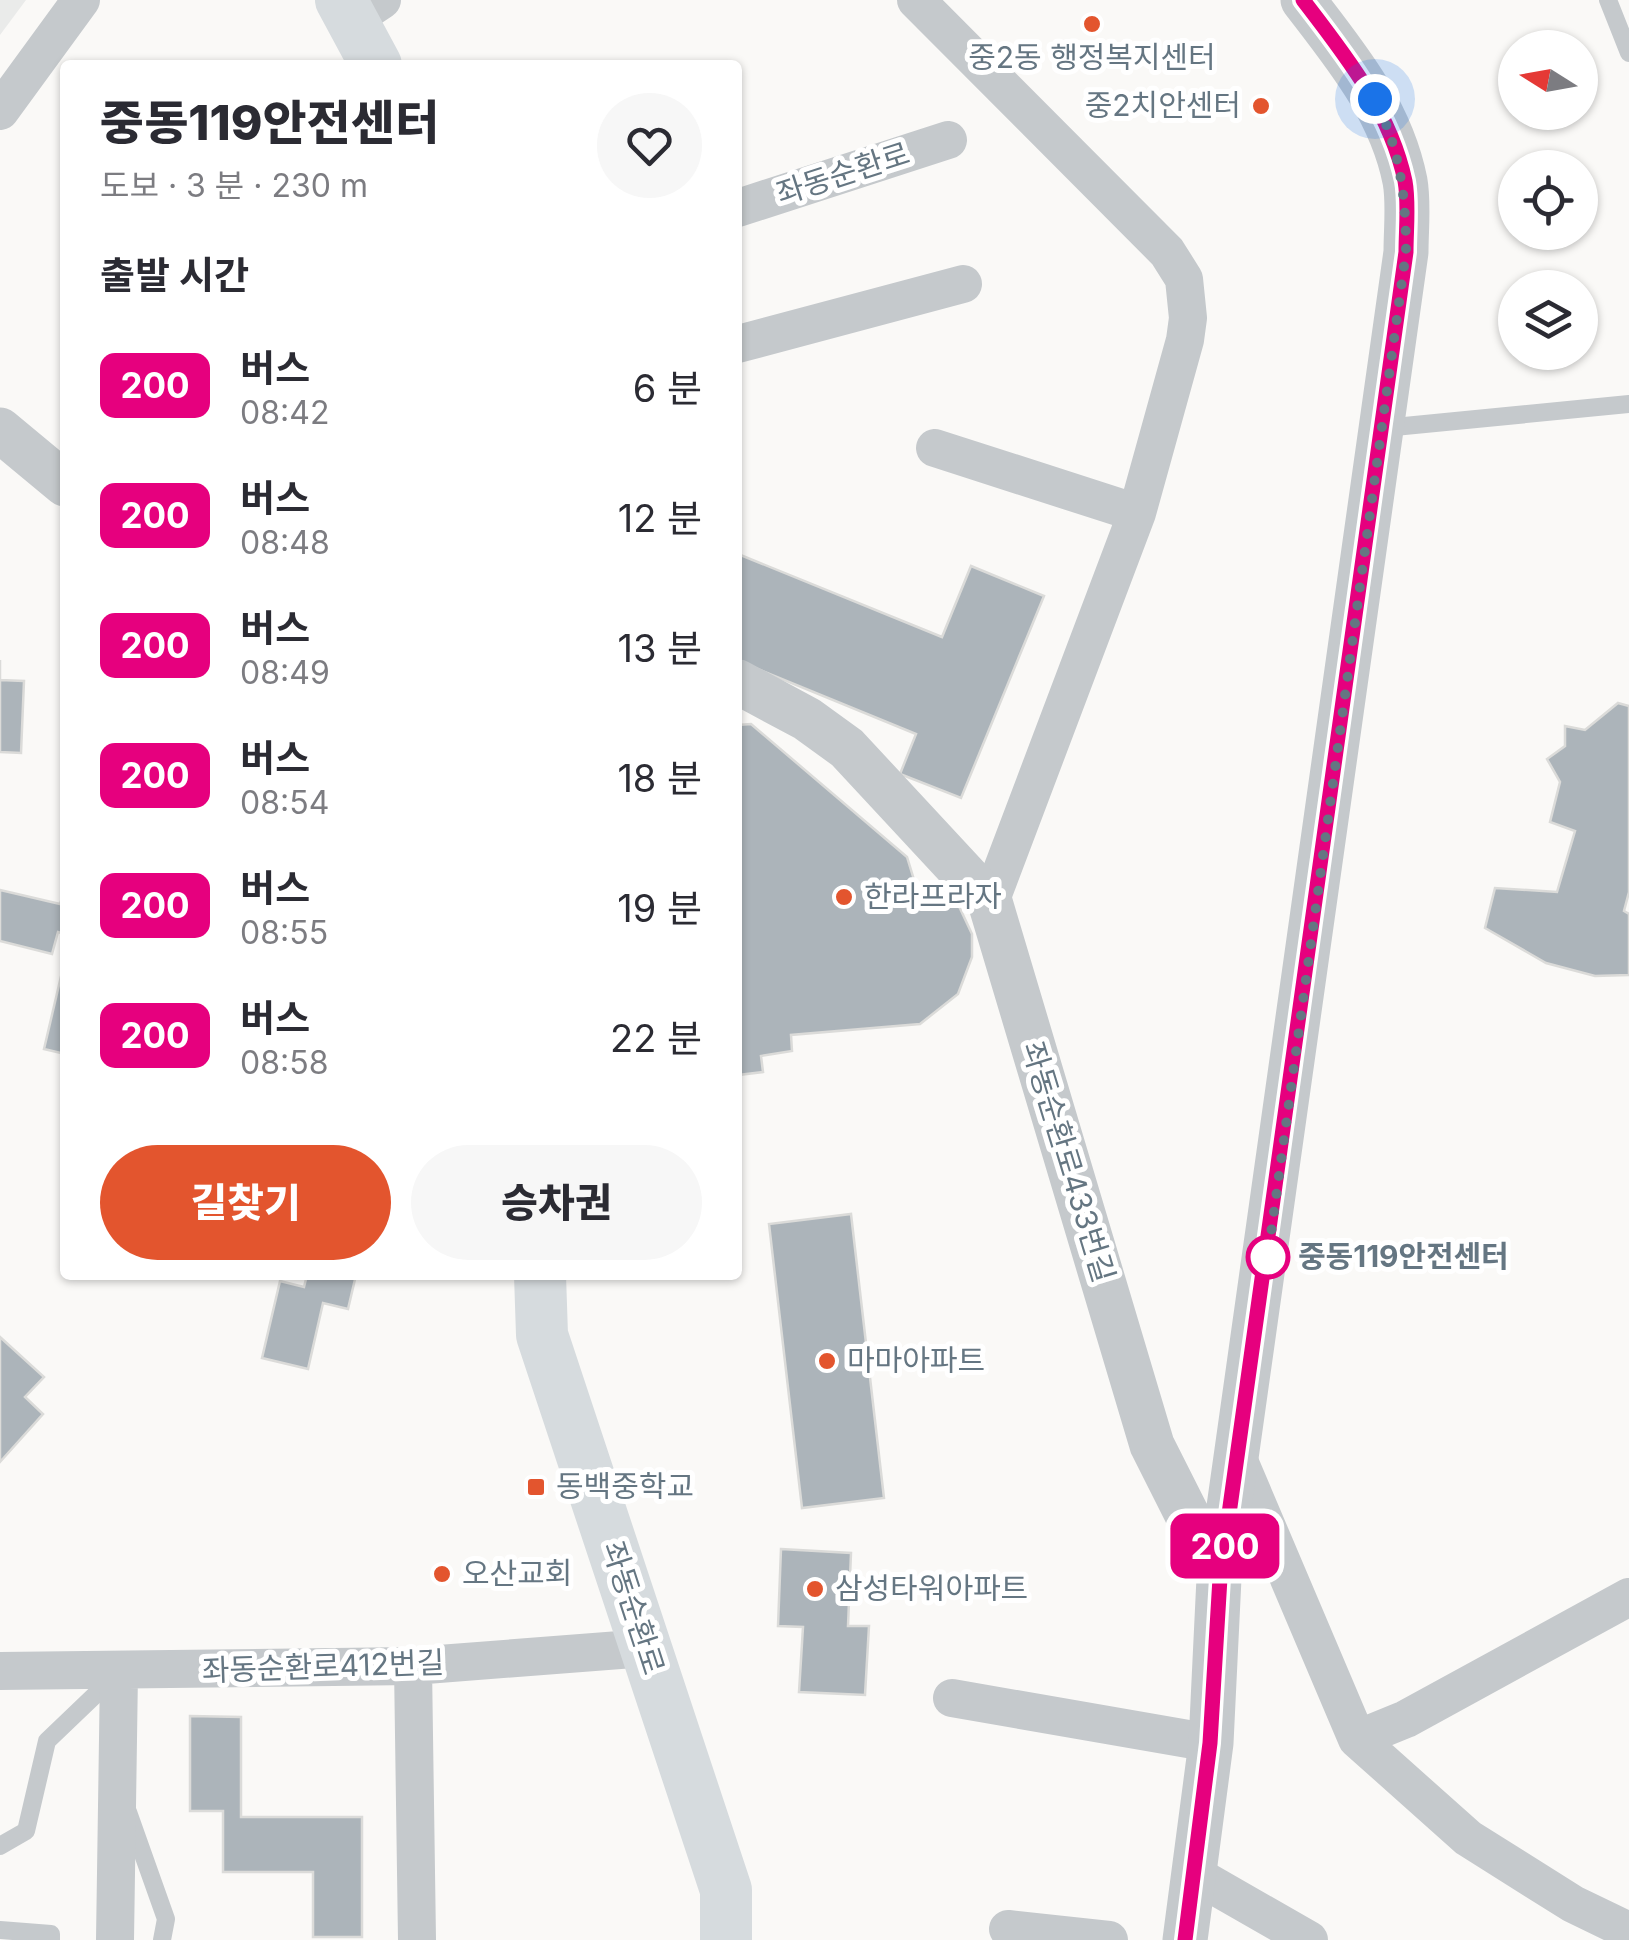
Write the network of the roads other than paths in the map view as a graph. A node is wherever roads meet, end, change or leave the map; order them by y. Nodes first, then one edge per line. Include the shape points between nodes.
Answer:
1 (81, 0) edge
2 (916, 0) edge
3 (1302, 0) edge
4 (1608, 0) edge
5 (1629, 52) edge
6 (0, 111) edge
7 (948, 140) dead end
8 (742, 207) edge
9 (963, 284) dead end
10 (742, 343) edge
11 (1629, 404) edge
12 (1383, 428) junction
13 (0, 430) edge
14 (935, 448) dead end
15 (60, 480) edge
16 (1137, 512) junction
17 (742, 684) edge
18 (990, 902) junction
19 (518, 1280) edge
20 (540, 1280) edge
21 (542, 1336) junction
22 (1239, 1461) junction
23 (1220, 1578) junction
24 (1629, 1597) edge
25 (646, 1648) junction
26 (413, 1666) junction
27 (0, 1671) edge
28 (119, 1672) junction
29 (952, 1698) dead end
30 (1358, 1739) junction
31 (1210, 1743) junction
32 (117, 1783) junction
33 (0, 1846) edge
34 (1192, 1873) junction
35 (1008, 1929) dead end
36 (0, 1930) edge
37 (1629, 1931) edge
38 (51, 1940) edge
39 (115, 1940) edge
40 (162, 1940) edge
41 (417, 1940) edge
42 (726, 1940) edge
43 (1109, 1940) edge
44 (1184, 1940) edge
45 (1309, 1940) edge

1 - 6 street
2 - 16 street via 1168,252 1184,279 1185,340
3 - 12 street via 1375,99 1406,185 1406,252
4 - 5 lane
7 - 8 street, 좌동순환로
9 - 10 street
11 - 12 lane
12 - 22 street
13 - 15 street
14 - 16 street
16 - 18 street
17 - 18 street, 좌동순환로433번길 via 846,748
18 - 23 street, 좌동순환로433번길 via 1152,1446
19 - 21 street
20 - 21 main road, 좌동순환로
21 - 25 main road, 좌동순환로
22 - 23 street
22 - 30 street
23 - 31 street
24 - 30 street
25 - 26 street, 좌동순환로412번길
25 - 42 main road, 좌동순환로 via 726,1890
26 - 28 street, 좌동순환로412번길
26 - 41 street
27 - 28 street, 좌동순환로412번길
28 - 32 street
28 - 33 lane via 46,1741 26,1830
29 - 31 street
30 - 37 street via 1468,1838
31 - 34 street
32 - 39 street
32 - 40 lane via 166,1919
34 - 44 street
34 - 45 street
35 - 43 street
36 - 38 lane via 51,1934

